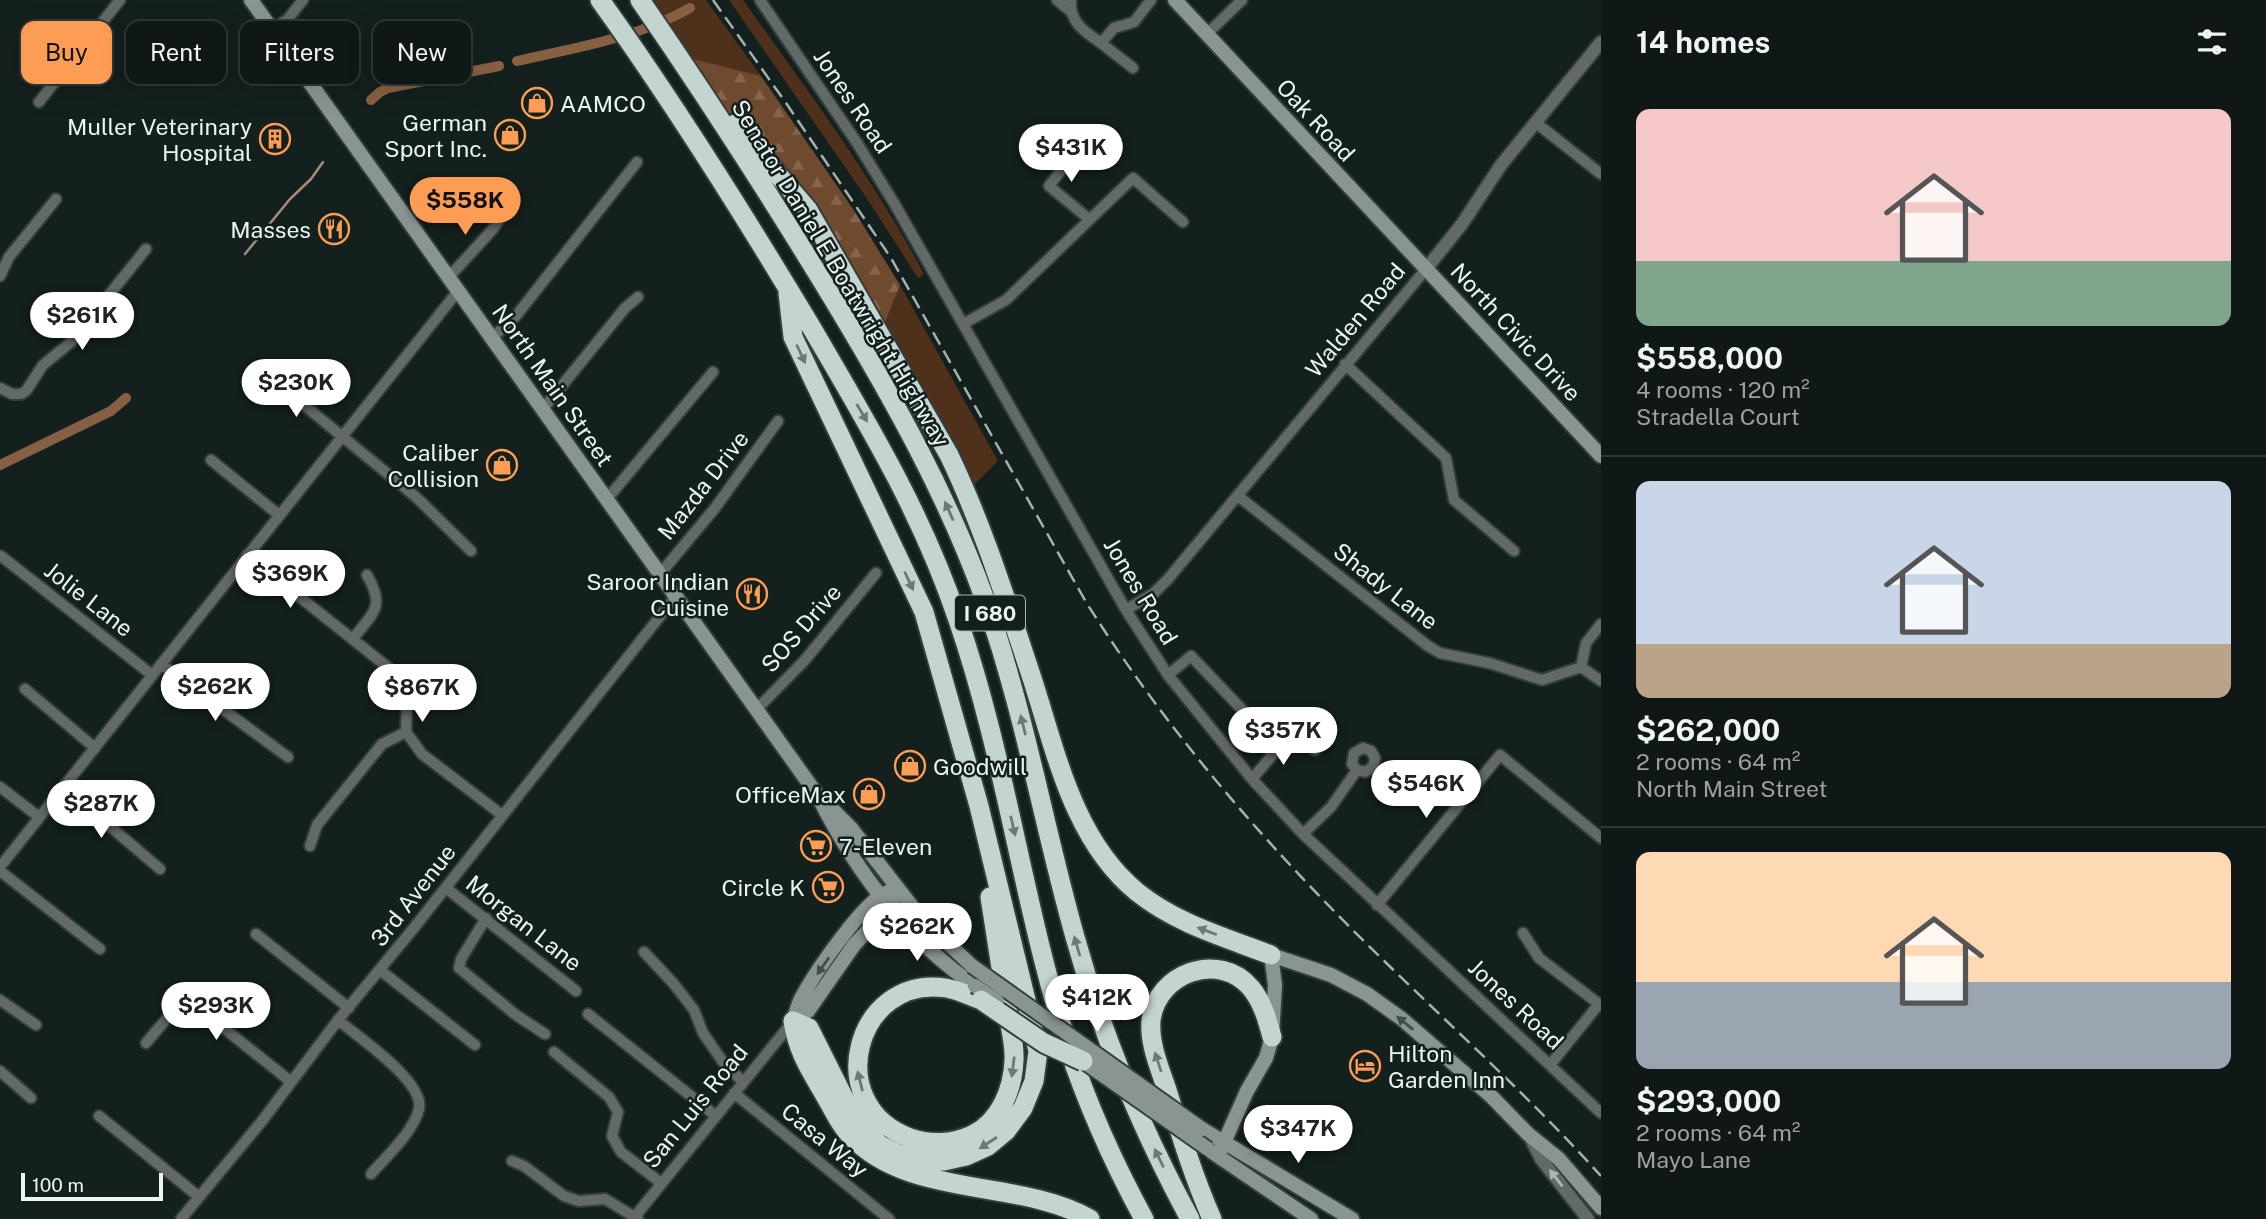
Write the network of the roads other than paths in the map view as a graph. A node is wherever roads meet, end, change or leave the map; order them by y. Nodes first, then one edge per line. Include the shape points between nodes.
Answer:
1 (120, 0) edge
2 (251, 0) edge
3 (303, 0) edge
4 (640, 0) edge
5 (760, 0) edge
6 (1057, 0) edge
7 (1151, 0) edge
8 (1175, 0) edge
9 (1242, 0) edge
10 (608, 2) edge
11 (1071, 6) edge
12 (266, 21) edge
13 (285, 21) edge
14 (1206, 34) junction
15 (1601, 42) edge
16 (1101, 43) junction
17 (674, 50) junction
18 (643, 52) junction
19 (1133, 68) dead end
20 (311, 84) edge
21 (39, 102) dead end
22 (1535, 122) junction
23 (1081, 145) dead end
24 (637, 162) dead end
25 (1601, 174) edge
26 (56, 199) dead end
27 (503, 214) dead end
28 (1089, 219) junction
29 (1183, 222) dead end
30 (146, 248) dead end
31 (1426, 269) junction
32 (0, 276) edge
33 (449, 277) junction
34 (788, 287) junction
35 (458, 291) junction
36 (638, 297) dead end
37 (963, 324) junction
38 (815, 333) junction
39 (492, 338) junction
40 (1345, 364) junction
41 (713, 372) dead end
42 (271, 378) dead end
43 (0, 388) edge
44 (543, 409) junction
45 (778, 421) dead end
46 (342, 435) junction
47 (1601, 457) edge
48 (211, 460) dead end
49 (1238, 496) junction
50 (607, 499) junction
51 (279, 515) junction
52 (471, 551) dead end
53 (1514, 551) dead end
54 (247, 555) junction
55 (1, 556) edge
56 (876, 573) dead end
57 (660, 574) junction
58 (366, 575) dead end
59 (676, 596) junction
60 (1126, 610) junction
61 (1601, 624) edge
62 (353, 639) junction
63 (161, 664) junction
64 (1581, 667) junction
65 (152, 675) junction
66 (1168, 675) junction
67 (1601, 681) edge
68 (25, 689) dead end
69 (757, 709) junction
70 (1252, 720) dead end
71 (406, 732) junction
72 (95, 748) junction
73 (1315, 750) dead end
74 (288, 757) dead end
75 (1357, 770) dead end
76 (1252, 779) junction
77 (0, 787) edge
78 (64, 787) junction
79 (818, 796) junction
80 (979, 806) junction
81 (502, 815) junction
82 (39, 817) junction
83 (1303, 834) junction
84 (1601, 838) edge
85 (310, 846) dead end
86 (0, 869) edge
87 (160, 869) dead end
88 (446, 888) junction
89 (897, 888) junction
90 (881, 894) junction
91 (1377, 905) junction
92 (891, 906) junction
93 (485, 918) junction
94 (1523, 933) dead end
95 (256, 934) dead end
96 (100, 948) dead end
97 (644, 952) dead end
98 (1271, 955) junction
99 (380, 970) junction
100 (576, 991) dead end
101 (978, 993) junction
102 (0, 1000) edge
103 (349, 1008) junction
104 (588, 1014) dead end
105 (338, 1020) junction
106 (793, 1021) junction
107 (36, 1025) dead end
108 (545, 1034) dead end
109 (1272, 1037) junction
110 (146, 1043) dead end
111 (475, 1045) dead end
112 (554, 1052) dead end
113 (1083, 1061) joint
114 (1550, 1065) junction
115 (0, 1071) edge
116 (290, 1081) junction
117 (743, 1082) junction
118 (734, 1093) junction
119 (31, 1098) dead end
120 (1601, 1113) edge
121 (99, 1116) dead end
122 (716, 1116) junction
123 (1528, 1134) junction
124 (1217, 1149) junction
125 (512, 1161) dead end
126 (371, 1174) dead end
127 (661, 1183) junction
128 (198, 1196) junction
129 (1601, 1208) edge
130 (635, 1218) edge
131 (181, 1219) edge
132 (889, 1219) edge
133 (1090, 1219) edge
134 (1144, 1219) edge
135 (1190, 1219) edge
136 (1212, 1219) edge
137 (1311, 1219) edge
138 (1352, 1219) edge
139 (1588, 1219) edge

1 - 21 street
2 - 12 main road, North Main Street
3 - 13 street
4 - 17 highway, Senator Daniel E Boatwright Highway / I 680
5 - 37 street, Jones Road via 857,143
6 - 11 street
7 - 16 street via 1134,22 1114,28
8 - 14 main road, Oak Road
9 - 14 street
10 - 18 highway, I 680
11 - 16 street via 1080,28
14 - 31 main road, Oak Road
15 - 22 street, Walden Road
16 - 19 street
98 -> 17 highway via 1181,921 1137,891 1092,840 1068,786 967,492 948,455 808,210
135 -> 17 highway, Senator Daniel E Boatwright Highway / I 680 via 1137,1111 1092,994 1009,672 960,535 920,450 853,332
18 - 34 highway, I 680
18 - 38 highway, I 680 via 709,138 812,304
20 - 33 main road, North Main Street
22 - 25 street
22 - 31 street, Walden Road
23 - 28 street via 1049,186
24 - 39 street via 516,316
26 - 32 street via 9,257
27 - 33 street
28 - 29 street via 1133,178
28 - 37 street via 1006,300
30 - 43 street via 71,342 43,365 26,391 12,394
31 - 40 street, Walden Road
31 - 47 main road, North Civic Drive
33 - 35 main road, North Main Street
34 - 38 highway, I 680
34 -> 80 highway via 793,337 924,612
35 - 39 main road, North Main Street
35 - 46 street
36 - 44 street
37 - 60 street, Jones Road
38 -> 134 highway, I 680 via 900,479 945,582 983,700 1066,1038 1104,1137
39 - 44 main road, North Main Street
40 - 49 street, Walden Road
40 - 53 street via 1446,458 1454,500
41 - 50 street
42 - 46 street
44 - 50 main road, North Main Street
45 - 57 street, Mazda Drive
46 - 51 street
46 - 52 street
48 - 51 street
49 - 60 street, Walden Road via 1168,579
49 - 64 street, Shady Lane via 1440,653 1542,680
50 - 57 main road, North Main Street
51 - 54 street
54 - 62 street
54 - 63 street
55 - 65 street, Jolie Lane
56 - 69 street, SOS Drive via 805,660
57 - 59 main road, North Main Street
58 - 62 street via 377,600
59 - 69 main road, North Main Street
59 - 81 street, 3rd Avenue
60 - 66 street, Jones Road
61 - 64 street via 1586,643
62 - 71 street via 395,673 407,696
63 - 65 street
63 - 74 street
64 - 67 street
65 - 72 street
66 - 70 street via 1191,656
66 - 76 street, Jones Road
68 - 72 street
69 - 79 main road, North Main Street
71 - 81 street via 422,754
71 - 85 street via 382,744 317,825
72 - 78 street
73 - 76 street via 1297,737 1286,739
75 - 83 street via 1331,807
76 - 83 street, Jones Road
77 - 82 street
78 - 82 street
78 - 87 street
79 - 89 main road, North Main Street via 851,828
79 - 90 main road, North Main Street via 839,838
80 -> 101 highway via 1015,1058 1009,1094 995,1118 973,1135 947,1143 919,1141 897,1133 878,1116 859,1084 858,1054 871,1020 895,999 918,990
80 -> 106 highway via 1038,1051 1034,1081 1023,1108 1006,1131 977,1151 944,1161 898,1154 858,1122 809,1028
81 - 88 street, 3rd Avenue
82 - 86 street
83 - 91 street, Jones Road
84 - 91 street via 1500,755
86 - 96 street
88 - 93 street, Morgan Lane
88 - 99 street, 3rd Avenue
89 - 90 main road, San Luis Road
89 - 92 main road, San Luis Road
89 - 124 main road, North Main Street, bridge via 934,932 972,966 1202,1129
90 - 92 main road, North Main Street
90 -> 106 main road, San Luis Road via 862,911 808,988
91 - 114 street, Jones Road
92 - 101 main road, North Main Street via 933,954
92 - 106 main road, San Luis Road via 854,945 808,1011
93 - 100 street, Morgan Lane
93 - 108 street via 459,968
94 - 114 street via 1539,958 1599,1004
95 - 103 street
97 - 117 street via 694,1010 703,1033
98 - 109 main road via 1275,985
123 -> 98 main road via 1492,1097 1367,994 1331,975
99 - 103 street, 3rd Avenue
99 - 111 street
101 - 113 highway, bridge via 1044,1043
102 - 107 street
103 - 105 street, 3rd Avenue
104 - 122 street
105 - 116 street, 3rd Avenue
105 - 126 street via 410,1080 418,1095 420,1108 408,1132
106 - 117 street, San Luis Road
106 - 133 highway via 796,1044 807,1064 849,1134 868,1151 911,1172 1042,1200
109 - 124 main road via 1266,1058
136 -> 109 highway via 1153,1047 1151,1022 1156,1001 1188,972 1222,970 1250,987 1262,1005
110 - 116 street via 185,997
112 - 127 street via 609,1097 618,1112 612,1136 621,1152
113 - 124 main road, North Main Street, bridge
114 - 120 street, Jones Road
115 - 119 street
116 - 128 street, 3rd Avenue
117 - 118 street, San Luis Road
118 - 122 street, San Luis Road
118 - 132 street, Casa Way
121 - 128 street
122 - 127 street, San Luis Road
123 - 129 main road via 1559,1158
139 -> 123 street via 1541,1159
124 - 137 main road, North Main Street
124 - 138 main road, North Main Street
125 - 130 street via 564,1196 579,1201 605,1199
127 - 130 street, San Luis Road
128 - 131 street, 3rd Avenue

